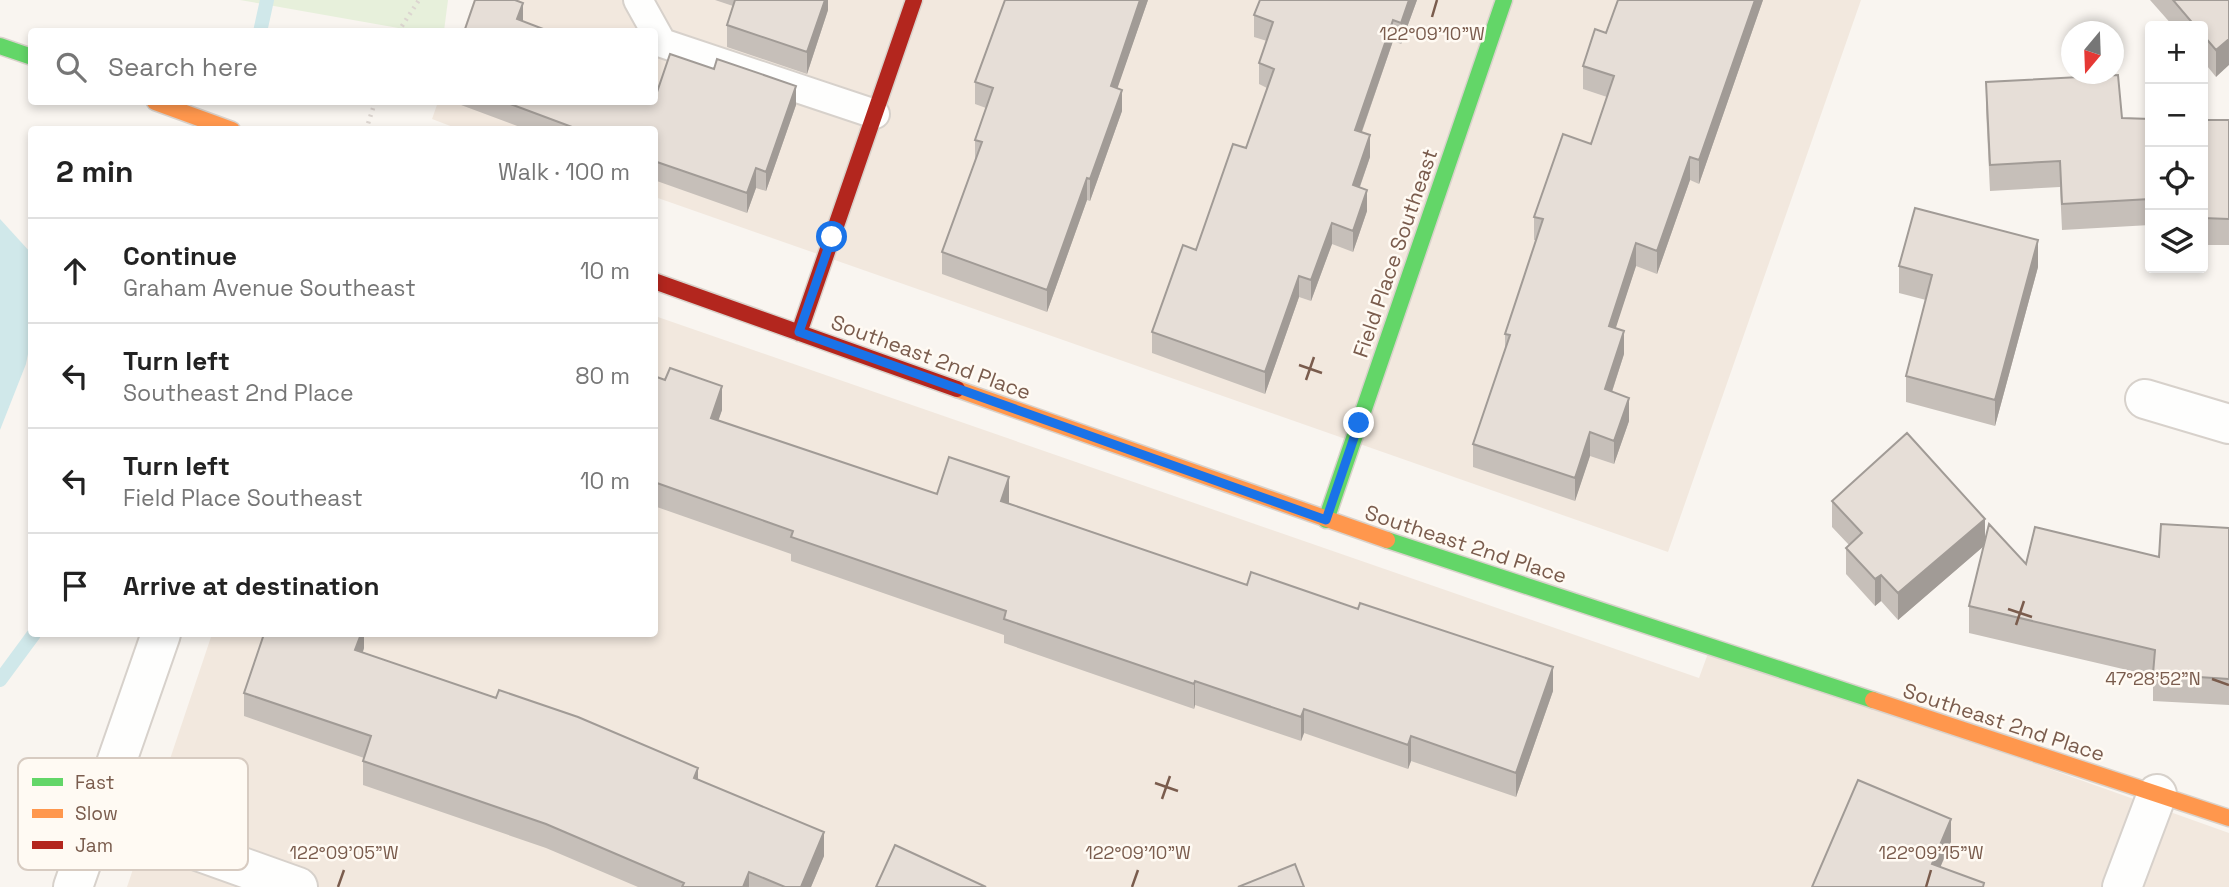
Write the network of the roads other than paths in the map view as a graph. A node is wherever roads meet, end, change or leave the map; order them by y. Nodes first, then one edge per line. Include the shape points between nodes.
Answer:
1 (638, 0) edge
2 (914, 0) edge
3 (1504, 0) edge
4 (654, 28) edge
5 (658, 36) edge
6 (0, 46) edge
7 (28, 56) edge
8 (163, 105) edge
9 (874, 114) junction
10 (221, 126) edge
11 (658, 282) edge
12 (799, 332) junction
13 (2145, 399) dead end
14 (2229, 424) edge
15 (1326, 520) junction
16 (160, 637) edge
17 (117, 758) edge
18 (2157, 794) junction
19 (2229, 818) edge
20 (248, 869) edge
21 (79, 870) edge
22 (74, 887) edge
23 (298, 887) edge
24 (2122, 887) edge

1 - 4 lane
2 - 9 street
3 - 15 street, Field Place Southeast
5 - 9 lane via 662,43
6 - 7 street
8 - 10 street
9 - 12 street
11 - 12 street, Southeast 2nd Place
12 - 15 street, Southeast 2nd Place
13 - 14 street
15 - 18 street, Southeast 2nd Place
16 - 17 street
18 - 19 street, Southeast 2nd Place
18 - 24 street
20 - 23 street
21 - 22 street

